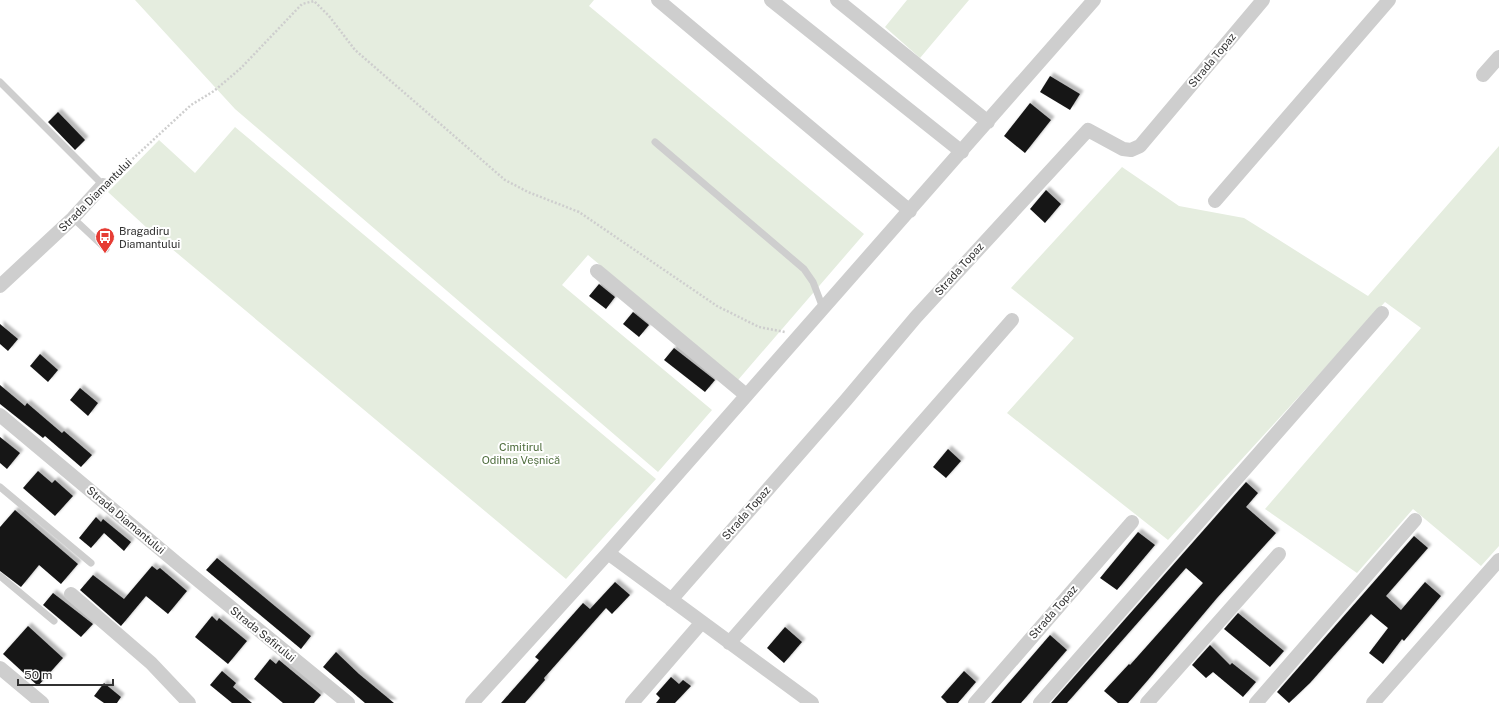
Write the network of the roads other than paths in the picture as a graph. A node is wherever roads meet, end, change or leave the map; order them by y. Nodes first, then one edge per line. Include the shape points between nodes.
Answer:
1 (658, 0) edge
2 (771, 0) edge
3 (837, 0) edge
4 (1094, 0) edge
5 (1263, 0) edge
6 (1388, 0) edge
7 (1499, 57) edge
8 (1483, 75) dead end
9 (0, 82) edge
10 (988, 122) junction
11 (655, 142) dead end
12 (962, 152) junction
13 (103, 185) joint
14 (1215, 201) dead end
15 (910, 210) junction
16 (73, 218) junction
17 (106, 249) dead end
18 (597, 271) dead end
19 (0, 286) edge
20 (823, 308) junction
21 (1382, 314) dead end
22 (1012, 320) dead end
23 (746, 395) junction
24 (0, 415) edge
25 (0, 487) edge
26 (1415, 520) dead end
27 (1132, 522) dead end
28 (608, 553) junction
29 (1279, 554) dead end
30 (1499, 560) edge
31 (91, 563) dead end
32 (178, 564) joint
33 (0, 576) edge
34 (71, 594) dead end
35 (671, 600) junction
36 (54, 622) dead end
37 (702, 622) junction
38 (729, 643) junction
39 (0, 668) edge
40 (42, 703) edge
41 (189, 703) edge
42 (348, 703) edge
43 (472, 703) edge
44 (632, 703) edge
45 (812, 703) edge
46 (975, 703) edge
47 (1040, 703) edge
48 (1147, 703) edge
49 (1256, 703) edge
50 (1373, 703) edge

1 - 15 street
2 - 12 street
3 - 10 street
4 - 10 street
5 - 35 street, Strada Topaz via 1140,146 1131,150 1123,149 1088,130 916,317
6 - 14 street
7 - 8 street
9 - 13 lane
10 - 12 street
11 - 20 lane via 804,269 813,282
12 - 15 street
13 - 16 street, Strada Diamantului
15 - 20 street
16 - 17 lane
16 - 19 street, Strada Diamantului
18 - 23 street
20 - 23 street
21 - 47 street
22 - 38 street
23 - 28 street
24 - 32 street, Strada Diamantului
25 - 31 lane
26 - 49 street
27 - 46 street, Strada Topaz
28 - 35 street
28 - 43 street
29 - 48 street
30 - 50 street
32 - 42 street, Strada Safirului
33 - 36 lane
34 - 41 street via 151,663
35 - 37 street
37 - 38 street
37 - 44 street
38 - 45 street
39 - 40 street

